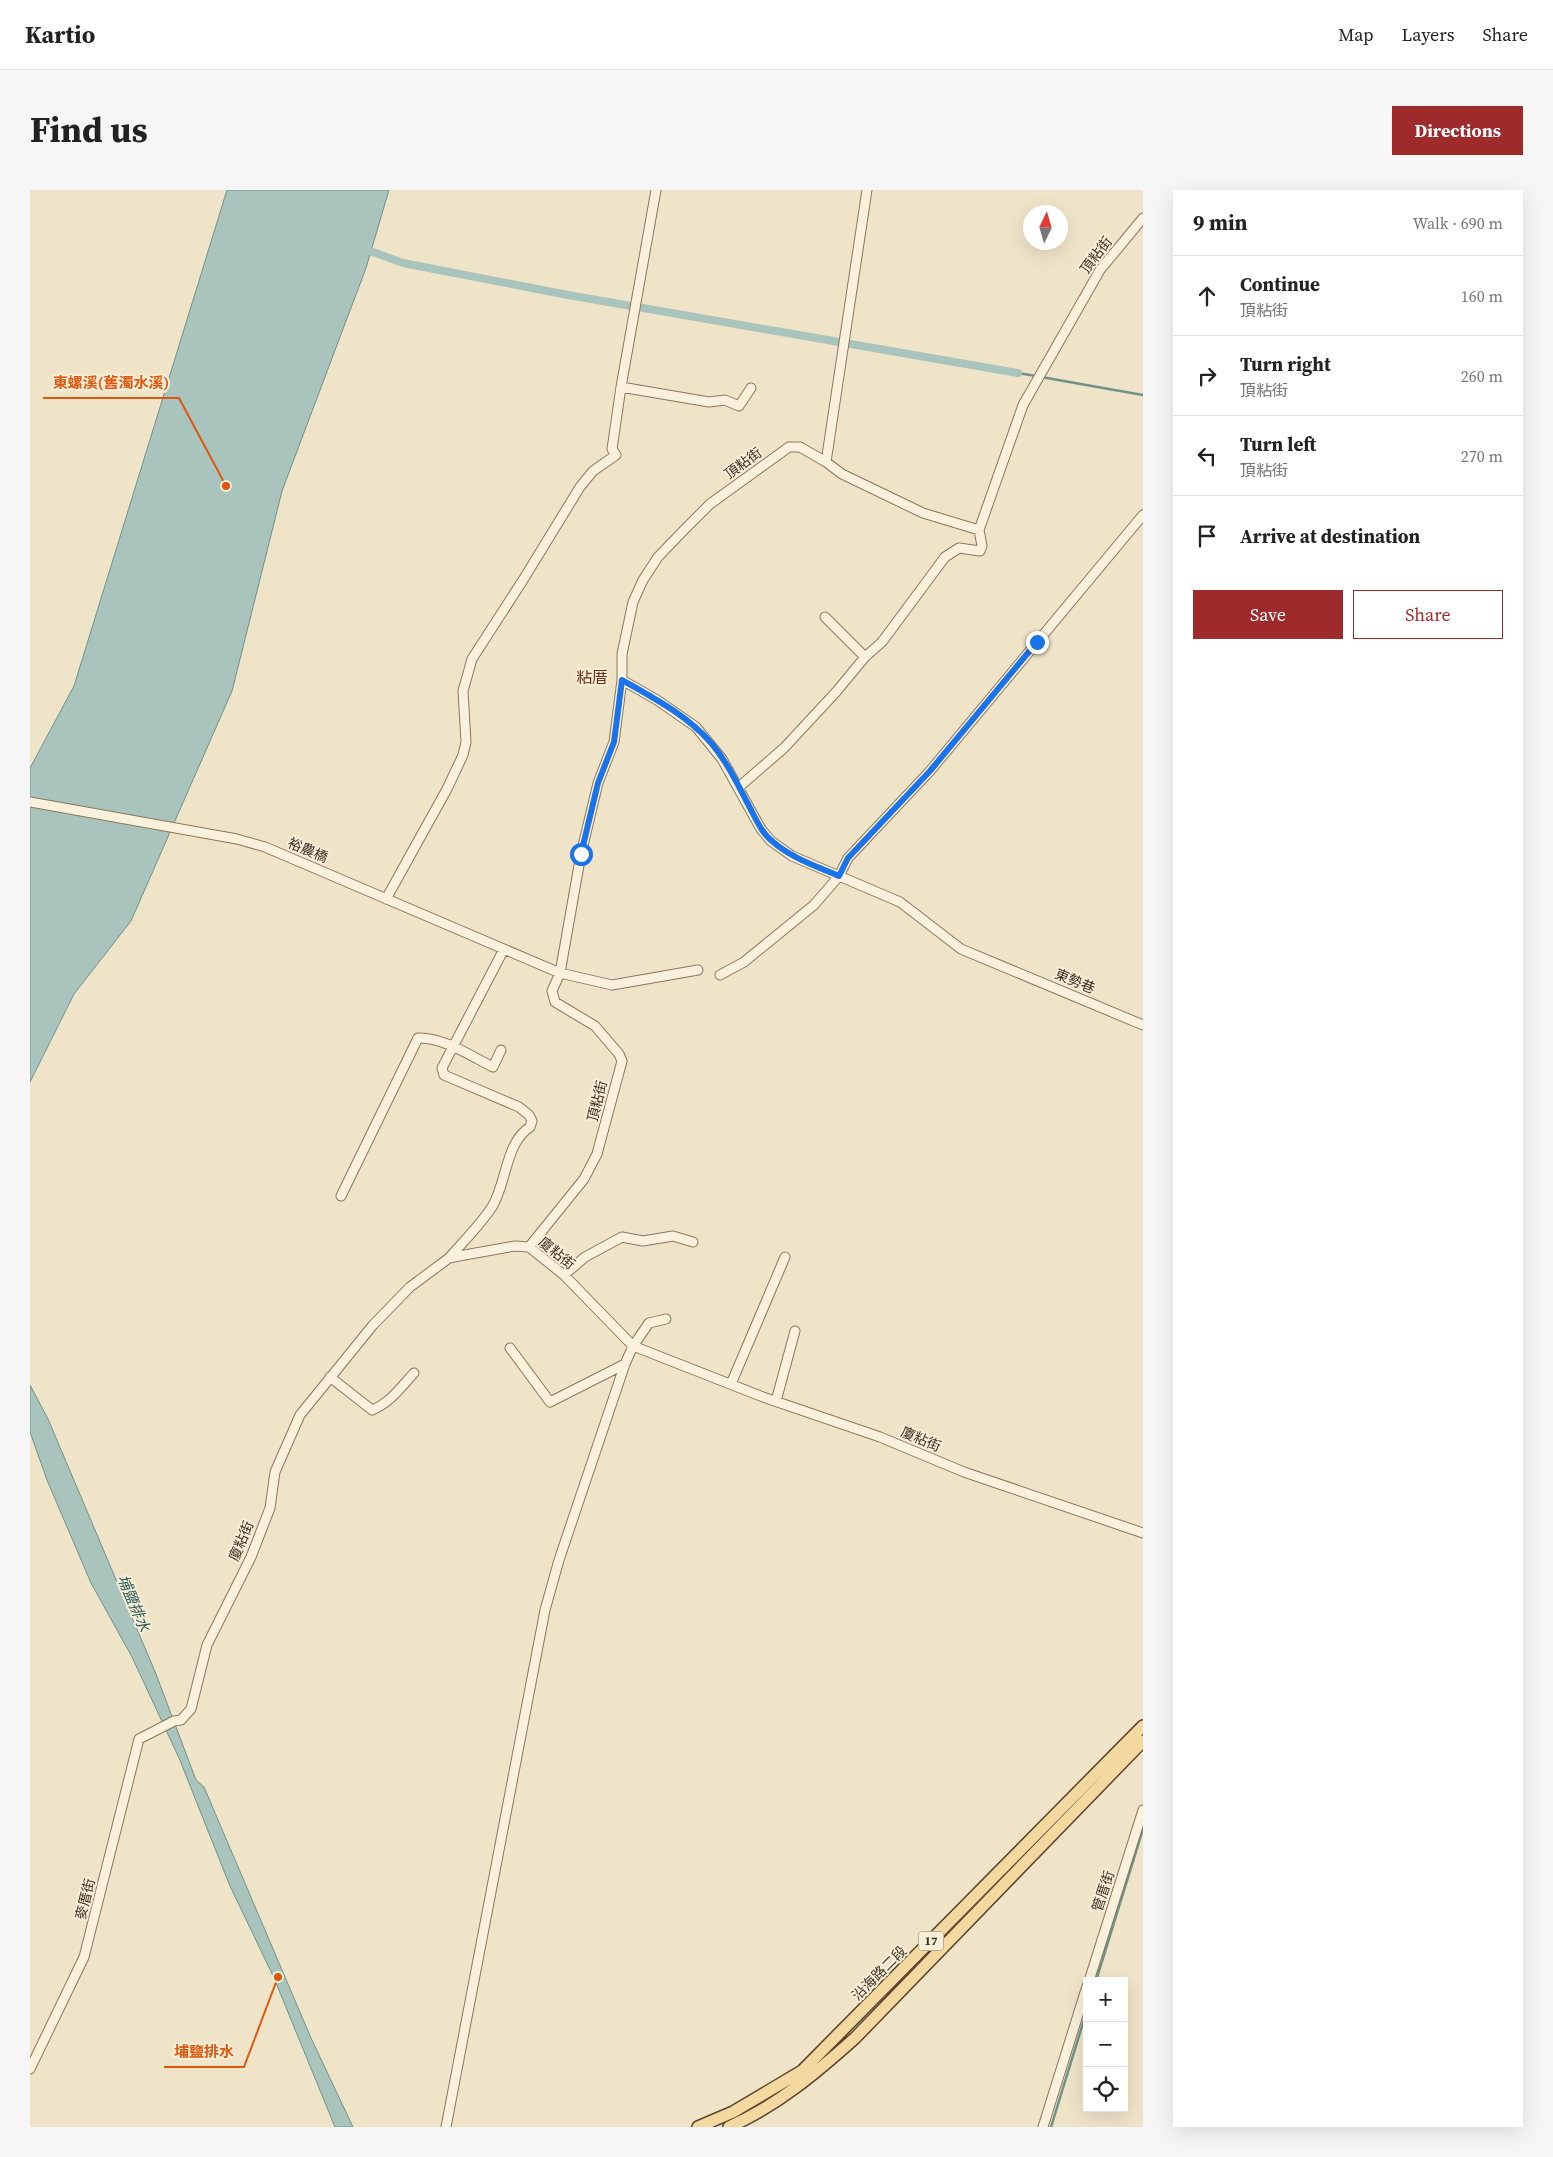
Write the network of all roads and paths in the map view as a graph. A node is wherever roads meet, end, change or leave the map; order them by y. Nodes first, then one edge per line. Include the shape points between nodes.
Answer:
1 (656, 190) edge
2 (867, 190) edge
3 (1143, 218) edge
4 (621, 387) junction
5 (751, 388) dead end
6 (826, 462) junction
7 (1143, 515) edge
8 (979, 530) junction
9 (825, 617) dead end
10 (865, 657) junction
11 (622, 680) junction
12 (739, 787) junction
13 (30, 802) edge
14 (839, 876) junction
15 (386, 899) junction
16 (504, 950) junction
17 (698, 970) dead end
18 (560, 973) junction
19 (720, 975) dead end
20 (1143, 1025) edge
21 (453, 1047) junction
22 (501, 1050) dead end
23 (341, 1196) dead end
24 (693, 1242) dead end
25 (529, 1247) junction
26 (785, 1257) dead end
27 (449, 1258) junction
28 (564, 1275) junction
29 (666, 1319) dead end
30 (795, 1331) dead end
31 (633, 1346) junction
32 (510, 1348) dead end
33 (625, 1364) junction
34 (414, 1373) dead end
35 (330, 1377) junction
36 (731, 1384) junction
37 (776, 1402) junction
38 (1143, 1533) edge
39 (1143, 1726) edge
40 (149, 1733) joint
41 (1143, 1741) edge
42 (1143, 1810) edge
43 (1089, 1977) edge
44 (1083, 1999) edge
45 (30, 2069) edge
46 (446, 2127) edge
47 (698, 2127) edge
48 (729, 2127) edge
49 (1043, 2127) edge

1 - 4 street
2 - 6 street
3 - 8 street, 頂粘街 via 1100,270 1023,405
4 - 5 street via 709,402 725,400 739,406
4 - 15 street via 612,449 616,455 593,471 580,487 472,658 463,691 466,742 463,755
6 - 8 street, 頂粘街 via 842,474 915,509
6 - 11 street, 頂粘街 via 800,447 783,449 710,504 664,550 643,580 633,602 622,654
7 - 14 street via 930,771 848,858
8 - 10 street, 頂粘街 via 982,538 980,551 958,548 951,552 882,642
9 - 10 street
10 - 12 street, 頂粘街 via 784,748
11 - 12 street via 696,727 712,745
11 - 18 street, 頂粘街 via 614,742 592,804
12 - 14 street via 771,841 792,856
13 - 15 street, 裕農橋 via 265,847
14 - 19 street via 789,927 744,962
14 - 20 street, 東勢巷 via 900,902 961,949
15 - 16 street, 裕農橋
16 - 18 street, 裕農橋
16 - 21 street
17 - 18 street via 612,985
18 - 25 street, 頂粘街 via 552,992 555,1002 595,1026 620,1054 622,1061 599,1150 584,1179
21 - 22 street via 493,1067
21 - 23 street via 418,1038
21 - 27 street via 442,1068 444,1075 519,1108 532,1121 509,1157 493,1205
24 - 28 street via 673,1236 643,1241 622,1237 585,1257
25 - 27 street, 廈粘街 via 515,1246
25 - 28 street, 廈粘街
26 - 36 street
27 - 35 street, 廈粘街 via 410,1288 373,1325
28 - 31 street, 廈粘街
29 - 31 street via 648,1323
30 - 37 street
31 - 33 street
31 - 36 street, 廈粘街
32 - 33 street via 550,1402
33 - 46 street via 545,1610
34 - 35 street via 392,1398 372,1410
35 - 40 street, 廈粘街 via 300,1415 275,1472 270,1508 251,1557 207,1645 191,1709 181,1720
36 - 37 street, 廈粘街
37 - 38 street, 廈粘街 via 880,1437 964,1472
39 - 47 main road, 沿海路二段 / 17 via 802,2071 733,2112
40 - 45 street, 麥厝街 via 139,1739 84,1957
41 - 48 main road, 沿海路二段 / 17 via 855,2038 782,2099
42 - 43 street, 管厝街
44 - 49 street

